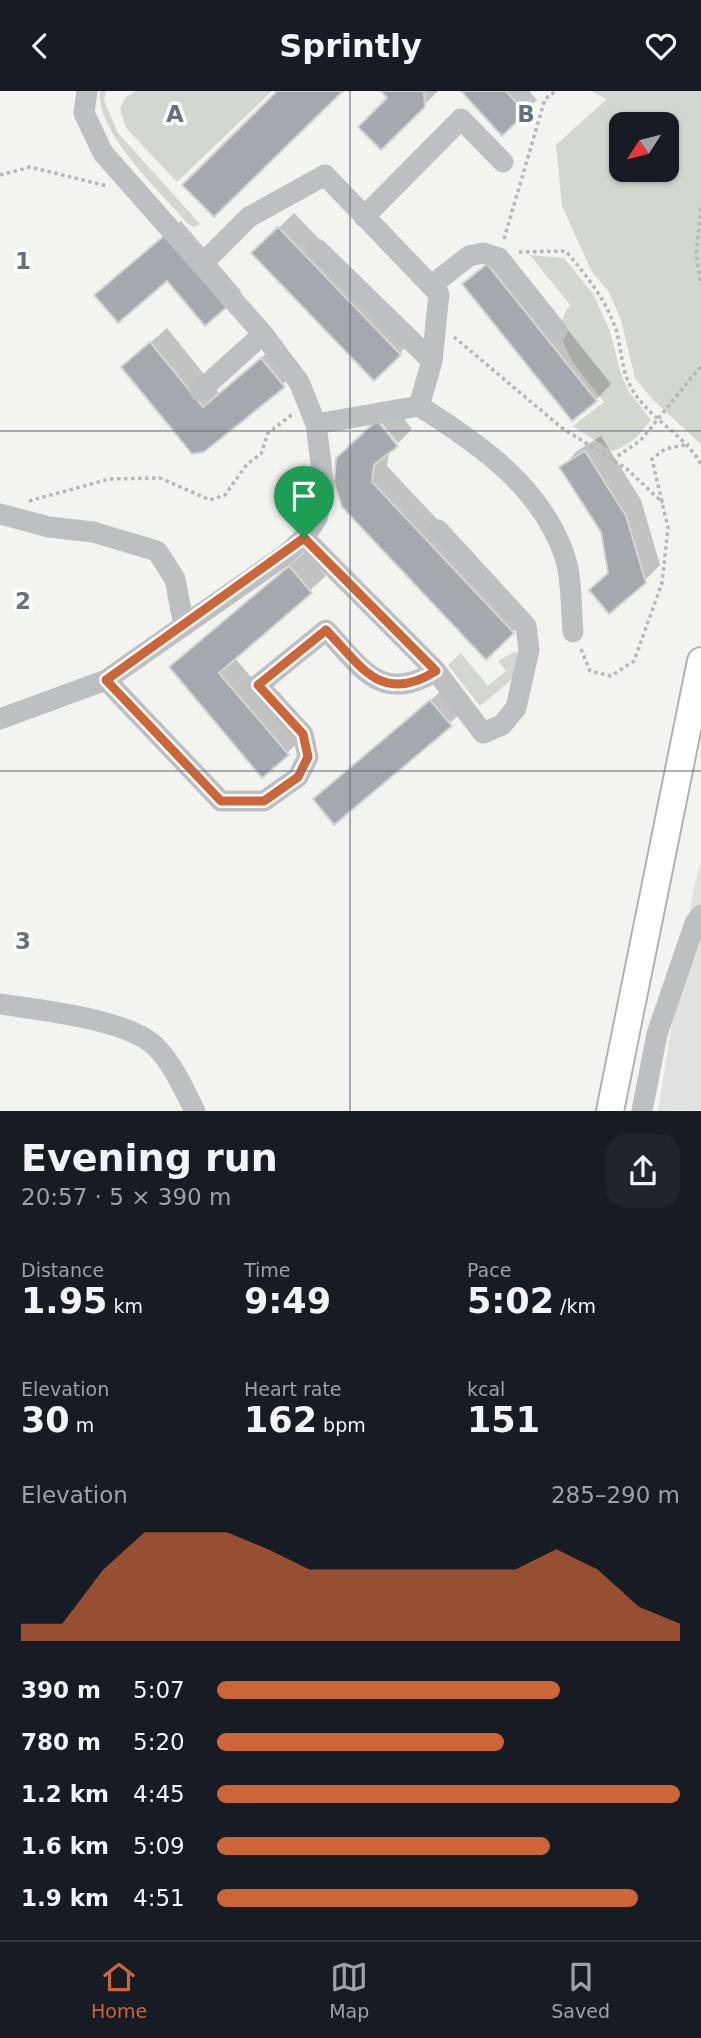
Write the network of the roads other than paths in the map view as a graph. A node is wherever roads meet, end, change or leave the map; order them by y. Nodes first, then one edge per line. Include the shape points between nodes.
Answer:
1 (87, 91) edge
2 (503, 162) dead end
3 (365, 216) junction
4 (317, 249) dead end
5 (202, 264) junction
6 (432, 285) junction
7 (557, 331) dead end
8 (263, 334) junction
9 (432, 361) junction
10 (200, 391) dead end
11 (419, 406) junction
12 (316, 424) junction
13 (0, 514) edge
14 (439, 530) dead end
15 (304, 538) junction
16 (184, 626) junction
17 (573, 632) road end
18 (701, 661) edge
19 (436, 671) junction
20 (106, 680) junction
21 (0, 719) edge
22 (701, 915) edge
23 (0, 1004) edge
24 (195, 1111) edge
25 (610, 1111) edge
26 (642, 1111) edge

1 - 5 street via 84,113 103,153
2 - 3 street via 461,119
3 - 5 street via 324,175 249,217
3 - 6 street
4 - 9 street
5 - 8 street
6 - 7 street via 469,255 499,258
6 - 9 street via 439,294
8 - 10 street
8 - 12 street via 299,382
9 - 11 street
11 - 12 street
11 - 17 street via 470,437 514,476 554,531 566,559
12 - 15 street via 324,487 317,518
13 - 16 street via 93,532 157,551 176,579
14 - 19 street via 526,626 529,650 516,708 502,725 482,733
15 - 16 street
15 - 19 street
16 - 20 street
18 - 25 main road
19 - 20 street via 402,687 375,681 326,630 258,685 303,734 308,757 298,777 264,801 221,801
20 - 21 street
22 - 26 street via 657,1034
23 - 24 street via 103,1021 152,1043 169,1062

